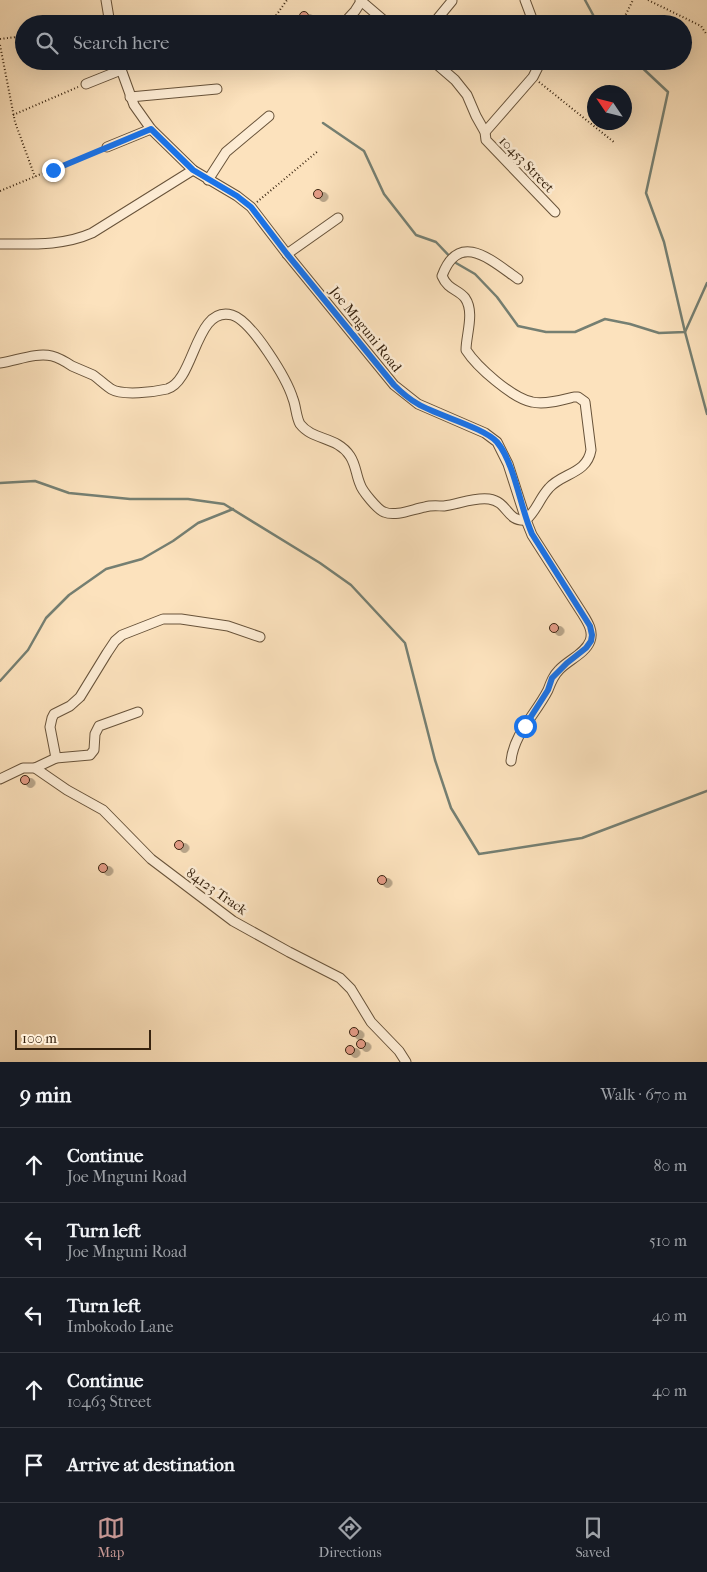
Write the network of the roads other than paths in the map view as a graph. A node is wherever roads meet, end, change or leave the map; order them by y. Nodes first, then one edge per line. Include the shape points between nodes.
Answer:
1 (106, 0) edge
2 (361, 0) edge
3 (525, 0) edge
4 (452, 1) edge
5 (109, 15) edge
6 (351, 15) edge
7 (378, 15) edge
8 (440, 15) edge
9 (531, 15) edge
10 (112, 70) edge
11 (120, 70) edge
12 (443, 70) edge
13 (536, 70) edge
14 (86, 84) road end
15 (217, 89) dead end
16 (130, 97) junction
17 (269, 116) dead end
18 (151, 129) junction
19 (485, 132) junction
20 (107, 147) road end
21 (193, 170) junction
22 (208, 180) junction
23 (555, 212) dead end
24 (338, 218) dead end
25 (0, 244) edge
26 (287, 254) junction
27 (518, 280) dead end
28 (0, 363) edge
29 (526, 520) junction
30 (260, 637) dead end
31 (138, 712) dead end
32 (56, 758) junction
33 (511, 761) dead end
34 (35, 768) junction
35 (0, 779) edge
36 (406, 1062) edge

1 - 5 street
2 - 6 street
2 - 7 street
3 - 9 street
4 - 8 street
10 - 14 street
11 - 16 street, Joe Mnguni Road
12 - 19 street, 10453 Street via 462,87
13 - 19 street
15 - 16 street
16 - 18 street, Joe Mnguni Road
17 - 22 street via 226,152
18 - 20 street
18 - 21 street, Joe Mnguni Road
19 - 23 street, 10453 Street via 486,140
21 - 22 street, Joe Mnguni Road
21 - 25 street via 82,237 59,242
22 - 26 street, Joe Mnguni Road via 251,207
24 - 26 street
26 - 29 street, Joe Mnguni Road via 401,392 418,404 485,433 497,442 508,464
27 - 29 street via 486,257 465,250 454,255 442,276 445,283 464,297 468,307 466,350 473,362 501,385 528,401 540,403 578,397 586,402 590,457 580,469 548,489
28 - 29 street via 50,355 93,375 112,389 128,393 170,388 182,377 209,323 223,314 232,315 245,322 281,372 293,398 299,423 316,436 342,447 355,465 362,488 381,511 396,513 489,499 505,506 512,518
29 - 33 street, Joe Mnguni Road via 543,553 590,626 592,635 586,648 552,678 517,740
30 - 32 street via 228,626 181,619 163,619 122,635 80,698 54,714 50,727
31 - 32 street via 99,726 90,755
32 - 34 street
34 - 35 street via 23,768
34 - 36 street, 84123 Track via 103,810 151,859 234,921 340,978 351,989 371,1022

